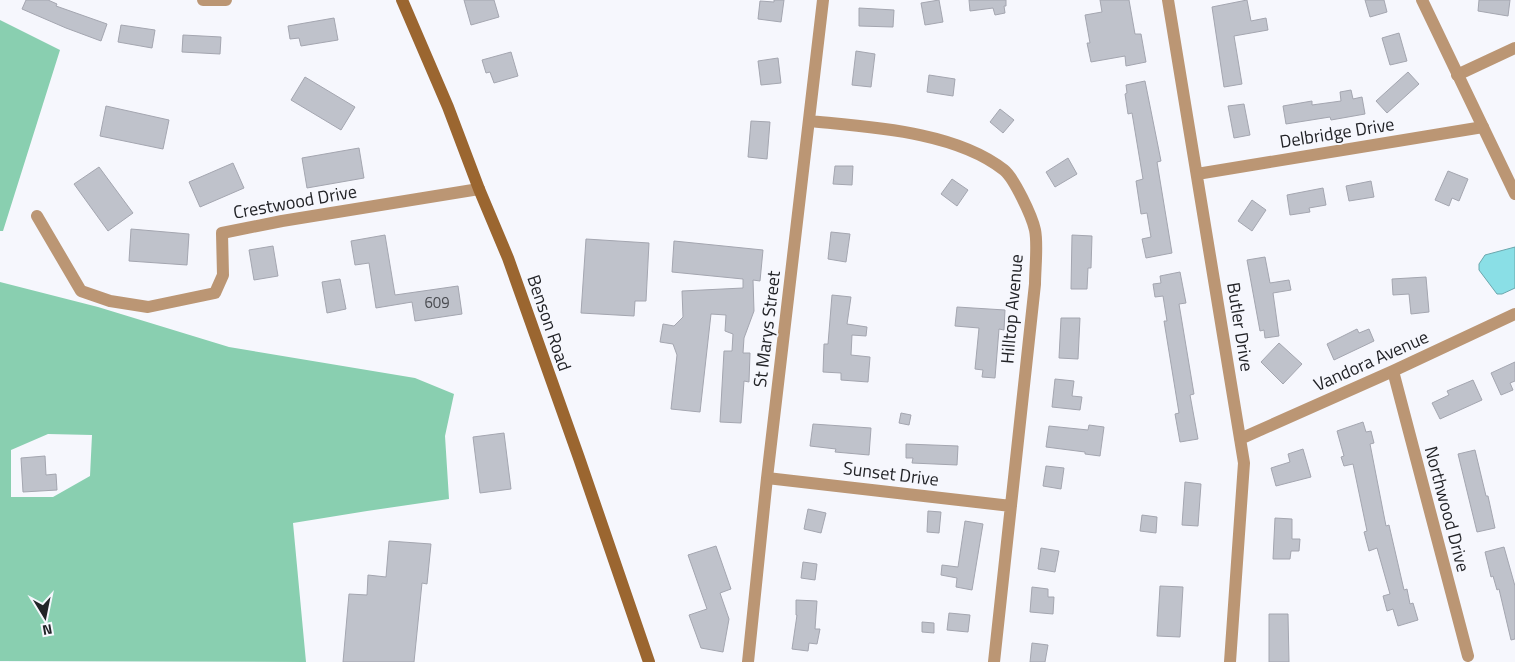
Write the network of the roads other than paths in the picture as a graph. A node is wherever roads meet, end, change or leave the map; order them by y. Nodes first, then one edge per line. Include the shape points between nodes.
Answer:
1 (203, 0) edge
2 (226, 0) edge
3 (402, 0) edge
4 (823, 0) edge
5 (1168, 0) edge
6 (1422, 0) edge
7 (1515, 48) edge
8 (1457, 75) junction
9 (809, 121) junction
10 (1482, 127) junction
11 (1198, 174) junction
12 (479, 188) junction
13 (1515, 194) edge
14 (37, 216) dead end
15 (1515, 314) edge
16 (1393, 371) junction
17 (1240, 439) junction
18 (767, 478) junction
19 (1011, 506) junction
20 (1468, 656) dead end
21 (648, 662) edge
22 (748, 662) edge
23 (994, 662) edge
24 (1230, 662) edge

1 - 2 street
3 - 12 main road, Benson Road
4 - 9 street, St Marys Street
5 - 11 street, Butler Drive
6 - 8 street
7 - 8 street
8 - 10 street
9 - 18 street, St Marys Street
9 - 19 street, Hilltop Avenue via 892,130 944,140 979,154 1006,171 1027,206 1035,231 1035,284
10 - 11 street, Delbridge Drive
10 - 13 street
11 - 17 street, Butler Drive
12 - 14 street, Crestwood Drive via 222,233 223,275 215,293 148,307 110,301 81,291
12 - 21 main road, Benson Road via 508,258
15 - 16 street, Vandora Avenue
16 - 17 street, Vandora Avenue
16 - 20 street, Northwood Drive
17 - 24 street, Butler Drive via 1244,481
18 - 19 street, Sunset Drive
18 - 22 street, St Marys Street
19 - 23 street, Hilltop Avenue

